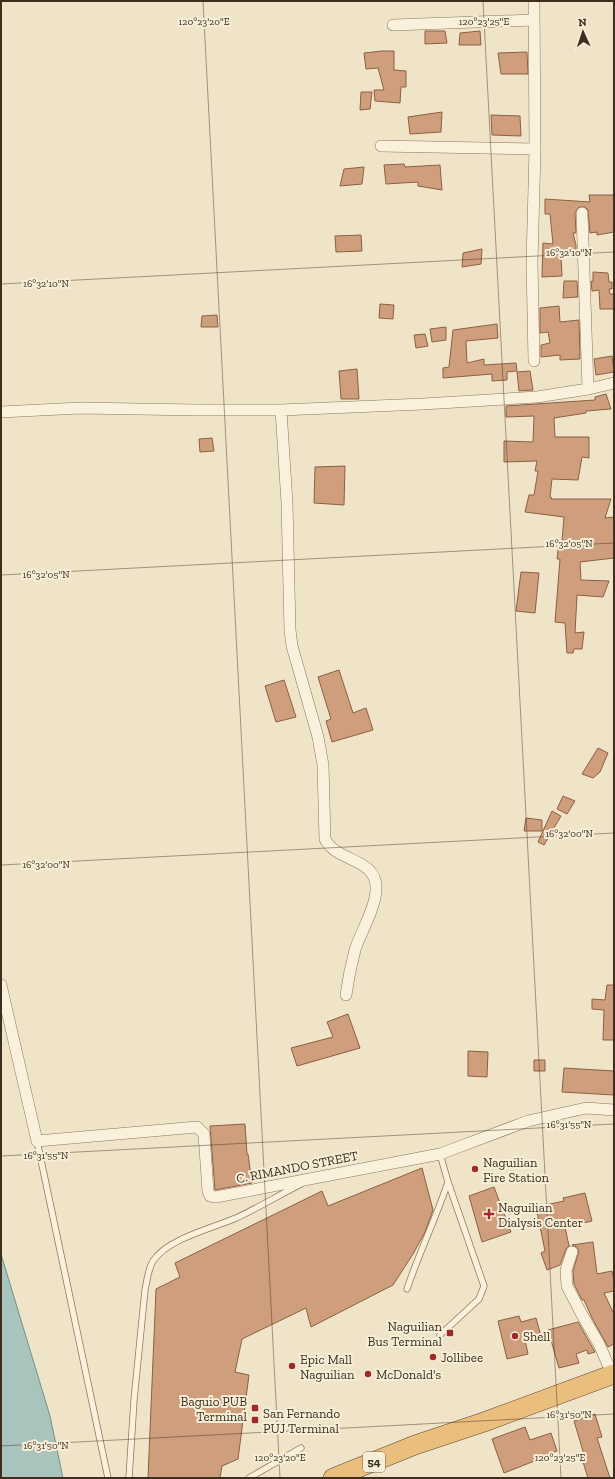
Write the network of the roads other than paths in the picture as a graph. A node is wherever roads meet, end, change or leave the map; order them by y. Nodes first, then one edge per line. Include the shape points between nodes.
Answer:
1 (534, 1) edge
2 (534, 20) junction
3 (393, 25) dead end
4 (381, 146) dead end
5 (535, 149) junction
6 (582, 213) dead end
7 (534, 361) dead end
8 (614, 384) edge
9 (588, 389) junction
10 (281, 410) junction
11 (1, 412) edge
12 (1, 985) edge
13 (346, 995) dead end
14 (614, 1110) edge
15 (37, 1141) junction
16 (440, 1154) junction
17 (310, 1179) junction
18 (448, 1182) junction
19 (572, 1252) dead end
20 (407, 1289) dead end
21 (440, 1335) dead end
22 (613, 1374) edge
23 (301, 1448) dead end
24 (108, 1478) edge
25 (129, 1478) edge
26 (249, 1478) edge
27 (333, 1478) edge

1 - 2 street
2 - 3 street
2 - 5 street
4 - 5 street
5 - 7 street via 532,263
6 - 9 street
8 - 9 street
9 - 10 street via 516,399
10 - 11 street via 80,408
10 - 13 street via 287,503 290,630 322,758 324,839 331,847 369,870 376,884 375,898 355,949
12 - 15 street
14 - 16 street, C. RIMANDO STREET via 586,1108 528,1121
15 - 17 street, C. RIMANDO STREET via 197,1127 204,1134 210,1196
15 - 24 lane
16 - 17 street, C. RIMANDO STREET
16 - 18 lane
17 - 25 lane via 236,1218 176,1242 153,1261 145,1290
18 - 20 lane
18 - 21 lane via 484,1286 479,1299
19 - 22 street via 566,1270 567,1286
22 - 27 highway, 54 via 421,1443
23 - 26 lane

